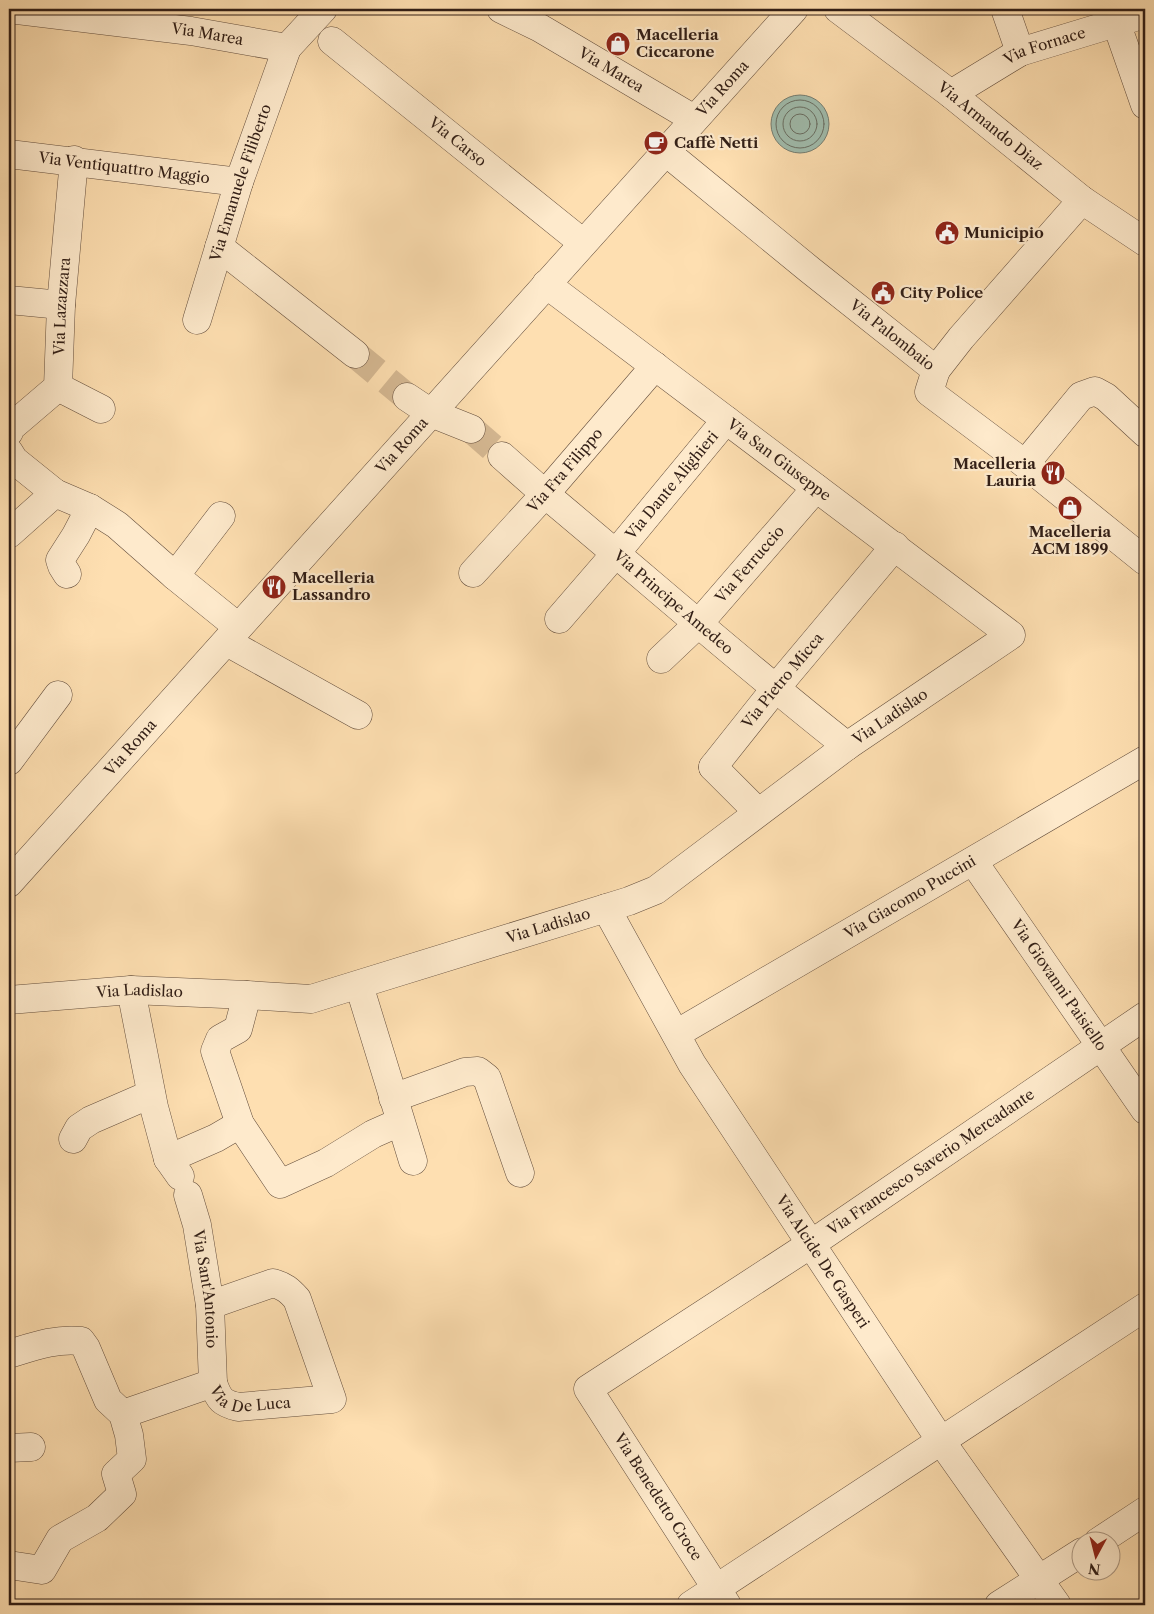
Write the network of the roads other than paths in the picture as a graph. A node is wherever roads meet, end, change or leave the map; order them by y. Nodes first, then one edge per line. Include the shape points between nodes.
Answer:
1 (9, 9) edge
2 (323, 9) edge
3 (501, 9) edge
4 (794, 9) edge
5 (838, 9) edge
6 (1006, 9) edge
7 (42, 11) edge
8 (1145, 14) edge
9 (1116, 22) junction
10 (332, 41) dead end
11 (287, 48) junction
12 (1020, 52) junction
13 (951, 94) junction
14 (1145, 105) edge
15 (694, 119) junction
16 (666, 152) junction
17 (9, 154) edge
18 (74, 160) junction
19 (239, 182) junction
20 (1082, 200) junction
21 (1145, 242) edge
22 (583, 243) junction
23 (219, 247) junction
24 (546, 284) junction
25 (9, 300) edge
26 (61, 305) junction
27 (197, 320) dead end
28 (355, 354) tunnel mouth
29 (655, 366) junction
30 (936, 370) junction
31 (58, 387) junction
32 (407, 397) tunnel mouth
33 (101, 409) dead end
34 (431, 413) junction
35 (726, 420) junction
36 (472, 429) tunnel mouth
37 (9, 432) edge
38 (1145, 433) edge
39 (9, 452) edge
40 (502, 456) tunnel mouth
41 (1025, 464) junction
42 (816, 488) junction
43 (55, 493) junction
44 (545, 494) junction
45 (90, 508) junction
46 (221, 516) dead end
47 (9, 534) edge
48 (895, 546) junction
49 (616, 553) junction
50 (1145, 561) edge
51 (473, 573) dead end
52 (67, 574) dead end
53 (176, 576) junction
54 (559, 619) dead end
55 (699, 623) junction
56 (233, 634) junction
57 (1011, 635) joint
58 (661, 659) dead end
59 (775, 689) junction
60 (58, 695) dead end
61 (358, 715) dead end
62 (847, 746) junction
63 (1145, 760) edge
64 (9, 761) edge
65 (758, 812) junction
66 (973, 861) junction
67 (9, 883) edge
68 (606, 908) junction
69 (358, 985) junction
70 (131, 990) junction
71 (247, 995) junction
72 (9, 1000) edge
73 (1145, 1016) edge
74 (676, 1034) junction
75 (1102, 1046) junction
76 (151, 1094) junction
77 (396, 1110) junction
78 (1145, 1110) edge
79 (240, 1124) junction
80 (72, 1139) dead end
81 (413, 1161) dead end
82 (520, 1173) dead end
83 (179, 1177) junction
84 (811, 1244) junction
85 (210, 1305) junction
86 (1145, 1307) edge
87 (9, 1354) edge
88 (213, 1383) junction
89 (588, 1389) joint
90 (122, 1414) junction
91 (941, 1441) junction
92 (1145, 1511) edge
93 (1113, 1532) edge
94 (1072, 1558) edge
95 (9, 1565) edge
96 (1039, 1579) junction
97 (722, 1597) edge
98 (691, 1605) edge
99 (999, 1605) edge
100 (1057, 1605) edge

1 - 7 street, Via Marea
2 - 11 street
3 - 15 street, Via Marea via 540,28
4 - 15 street, Via Roma
5 - 13 street, Via Armando Diaz
6 - 12 street
7 - 11 street, Via Marea
8 - 9 street, Via Fornace
9 - 12 street, Via Fornace
9 - 14 street
10 - 22 street, Via Carso
11 - 19 street, Via Emanuele Filiberto
12 - 13 street, Via Fornace
13 - 20 street, Via Armando Diaz
15 - 16 street, Via Roma
16 - 22 street, Via Roma
16 - 30 street, Via Palombaio
17 - 18 street, Via Ventiquattro Maggio
18 - 19 street, Via Ventiquattro Maggio
18 - 26 street, Via Lazazzara
19 - 23 street, Via Emanuele Filiberto
20 - 21 street, Via Armando Diaz
20 - 30 street
22 - 24 street, Via Roma
23 - 27 street, Via Emanuele Filiberto
23 - 28 street
24 - 29 street, Via San Giuseppe
24 - 34 street, Via Roma
25 - 26 street
26 - 31 street, Via Lazazzara
29 - 35 street, Via San Giuseppe
29 - 44 street, Via Fra Filippo
30 - 41 street, Via Palombaio via 929,392
31 - 33 street
31 - 37 street
32 - 34 street
34 - 36 street
34 - 56 street, Via Roma
35 - 42 street, Via San Giuseppe
35 - 49 street, Via Dante Alighieri
38 - 41 street via 1106,397 1094,391 1081,396
39 - 43 street via 14,460
40 - 44 street, Via Principe Amedeo
41 - 50 street, Via Palombaio
42 - 48 street, Via San Giuseppe
42 - 55 street, Via Ferruccio
43 - 45 street
43 - 47 street
44 - 49 street, Via Principe Amedeo
44 - 51 street, Via Fra Filippo
45 - 52 street via 60,560
45 - 53 street via 117,525
46 - 53 street
48 - 57 street, Via San Giuseppe
48 - 59 street, Via Pietro Micca
49 - 54 street, Via Dante Alighieri
49 - 55 street, Via Principe Amedeo
53 - 56 street
55 - 58 street, Via Ferruccio
55 - 59 street, Via Principe Amedeo
56 - 61 street
56 - 67 street, Via Roma
57 - 62 street, Via Ladislao
59 - 62 street, Via Principe Amedeo
59 - 65 street, Via Pietro Micca via 713,767
60 - 64 street
62 - 65 street, Via Ladislao
63 - 66 street, Via Giacomo Puccini
65 - 68 street, Via Ladislao via 656,890
66 - 74 street, Via Giacomo Puccini
66 - 75 street, Via Giovanni Paisiello
68 - 69 street, Via Ladislao
68 - 74 street, Via Alcide De Gasperi
69 - 71 street, Via Ladislao via 310,999
69 - 77 street
70 - 71 street, Via Ladislao
70 - 72 street, Via Ladislao
70 - 76 street, Via Sant'Antonio
71 - 79 street via 238,1029 220,1039 215,1051
73 - 75 street, Via Francesco Saverio Mercadante
74 - 84 street, Via Alcide De Gasperi via 692,1064
75 - 78 street, Via Giovanni Paisiello
75 - 84 street, Via Francesco Saverio Mercadante
76 - 80 street via 91,1120 79,1128
76 - 83 street, Via Sant'Antonio
77 - 79 street via 373,1134 326,1164 280,1184
77 - 81 street
77 - 82 street via 465,1072 478,1071 486,1078
79 - 83 street via 216,1138
83 - 85 street, Via Sant'Antonio via 197,1225
84 - 89 street, Via Francesco Saverio Mercadante
84 - 91 street, Via Alcide De Gasperi
85 - 88 street, Via Sant'Antonio
85 - 88 street, Via De Luca via 273,1284 290,1290 297,1299 332,1399 238,1407 225,1404
86 - 91 street
87 - 90 street via 39,1345 80,1341 108,1400
88 - 90 street, Via De Luca
89 - 97 street, Via Benedetto Croce
90 - 95 street via 132,1458 116,1474 122,1494 97,1518 60,1539 42,1570
91 - 96 street, Via Alcide De Gasperi
91 - 97 street
92 - 93 street
94 - 96 street
96 - 99 street
96 - 100 street, Via Alcide De Gasperi
97 - 98 street

